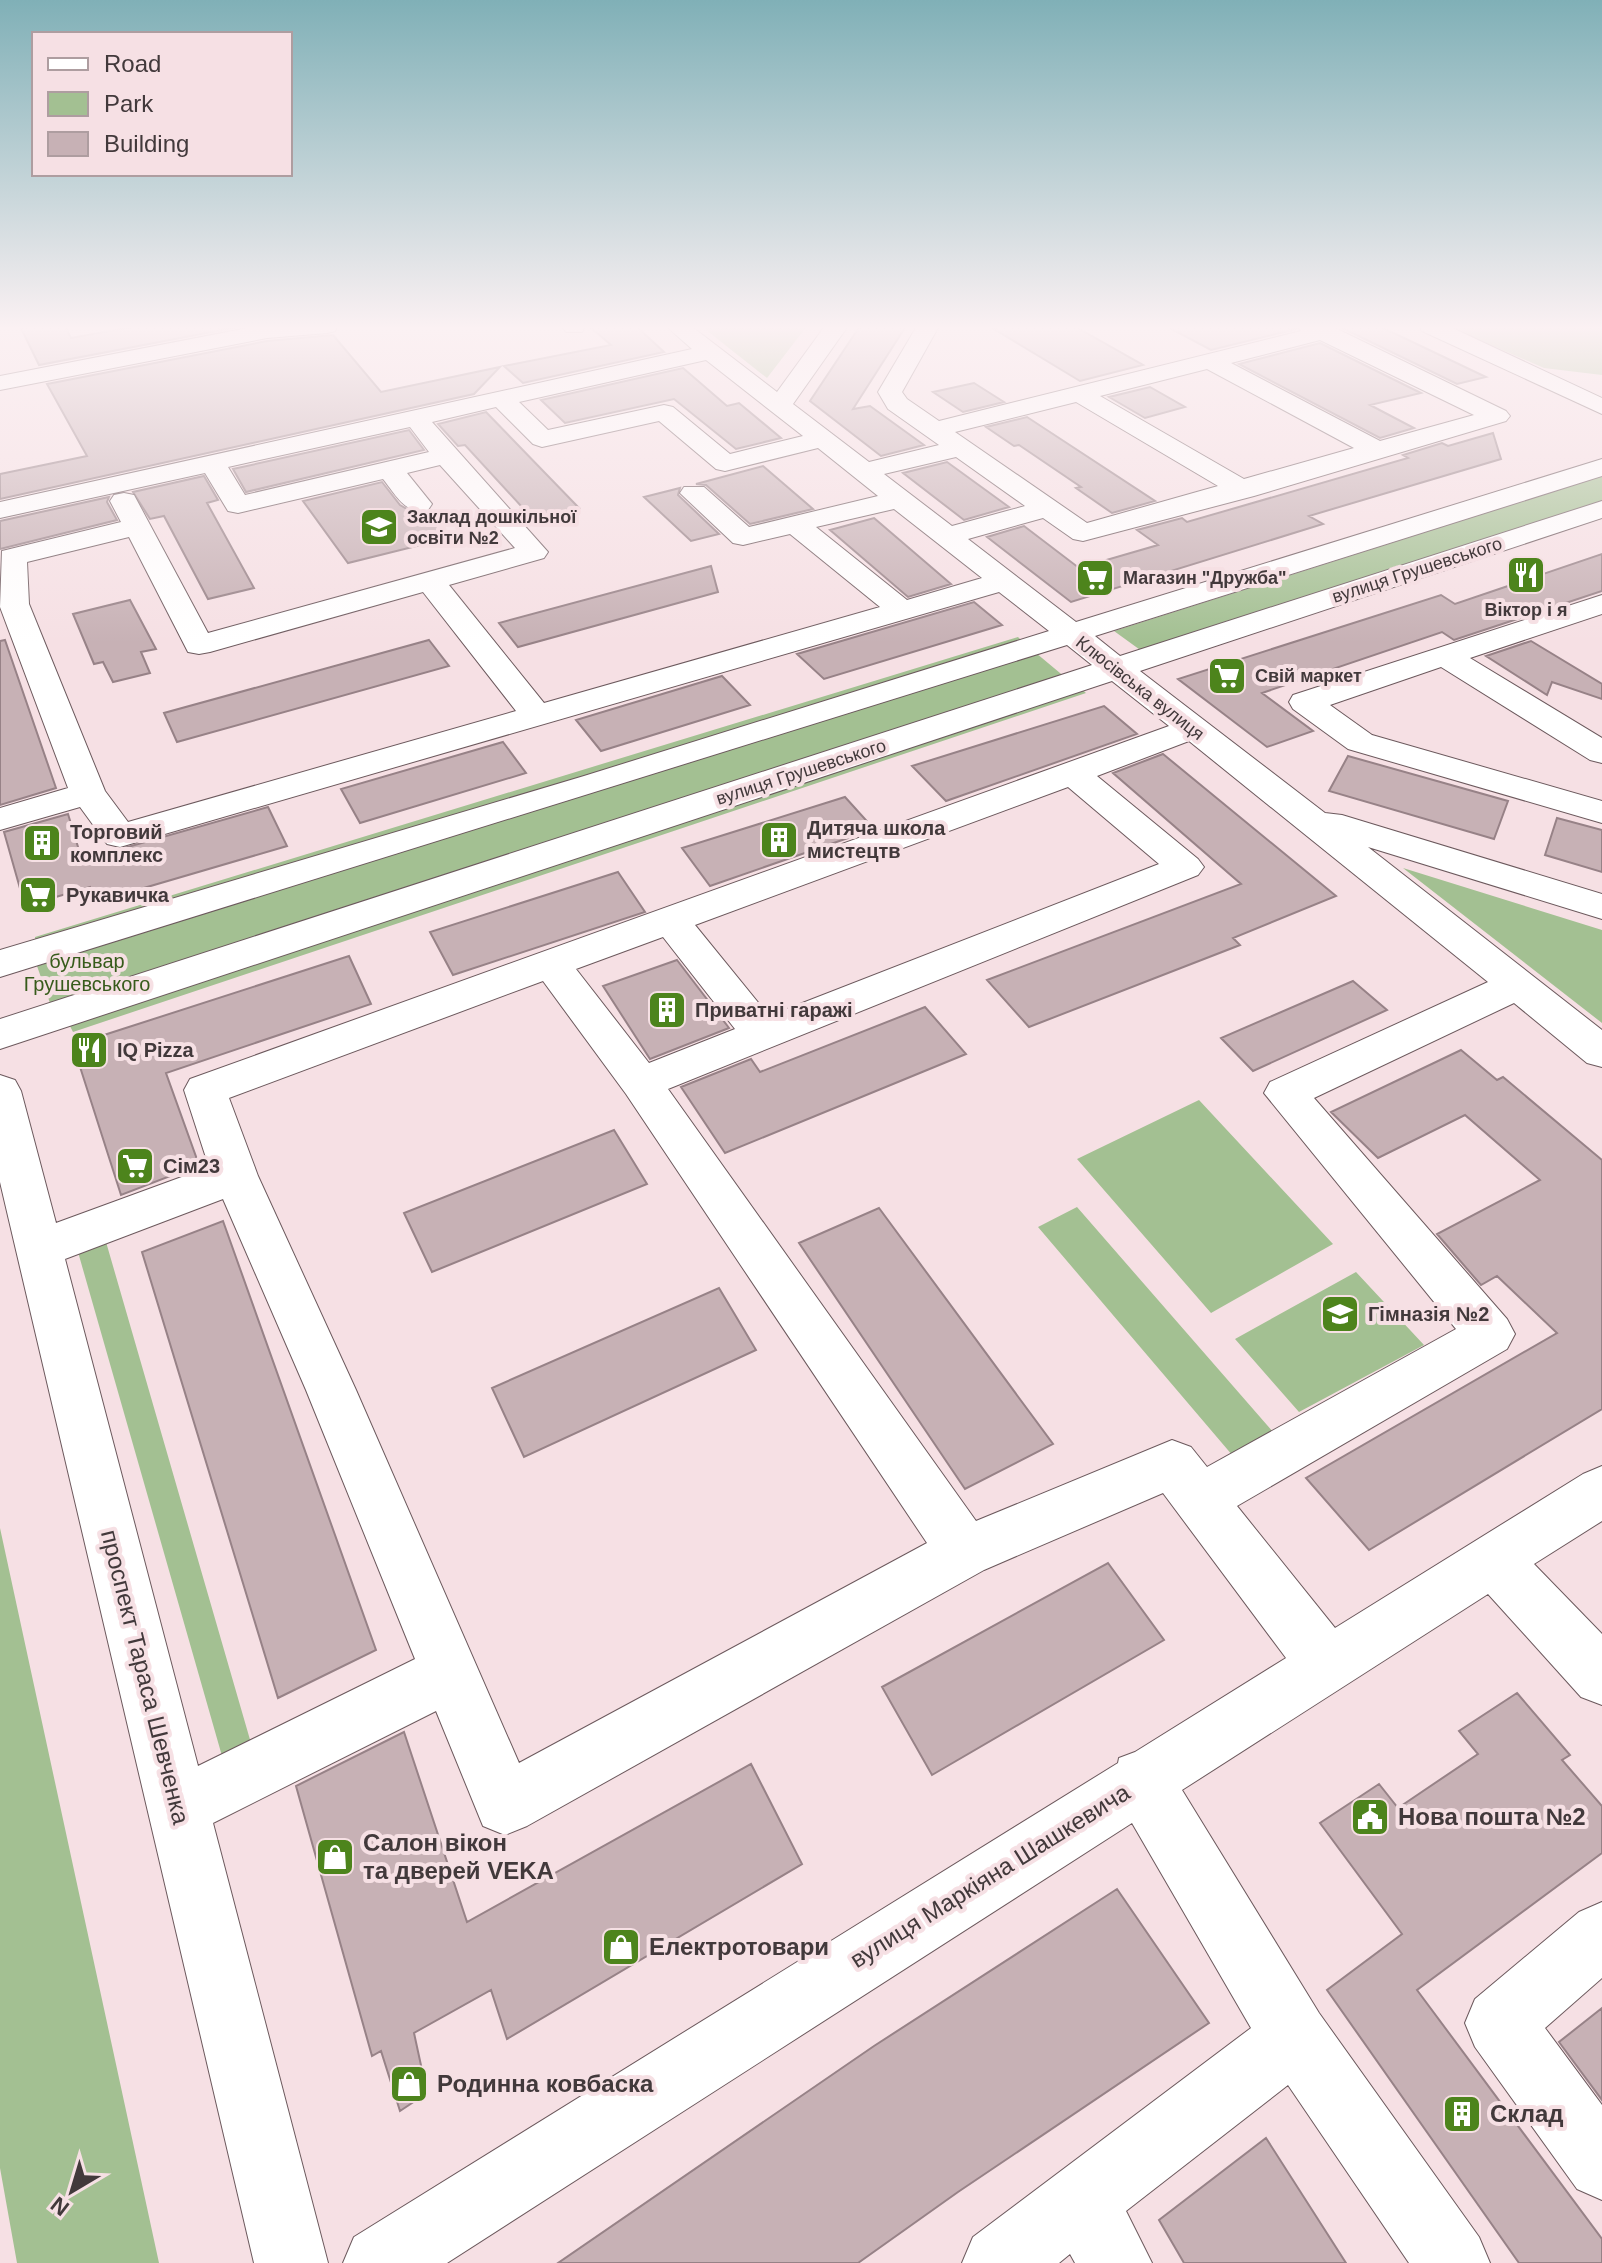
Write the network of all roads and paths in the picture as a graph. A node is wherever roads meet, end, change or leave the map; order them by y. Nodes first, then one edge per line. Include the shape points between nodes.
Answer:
1 (354, 432) edge
2 (427, 432) edge
3 (535, 432) edge
4 (575, 432) edge
5 (687, 432) edge
6 (815, 432) edge
7 (936, 432) edge
8 (1144, 432) edge
9 (1342, 432) edge
10 (1442, 432) edge
11 (824, 439) junction
12 (1377, 450) junction
13 (1011, 451) dead end
14 (969, 454) junction
15 (446, 456) junction
16 (212, 463) junction
17 (1602, 467) edge
18 (389, 469) junction
19 (866, 471) junction
20 (117, 484) junction
21 (1244, 490) junction
22 (694, 493) dead end
23 (1048, 498) junction
24 (900, 499) junction
25 (418, 504) dead end
26 (1602, 509) edge
27 (0, 510) edge
28 (795, 524) junction
29 (137, 527) junction
30 (948, 536) junction
31 (430, 581) junction
32 (1004, 581) junction
33 (1602, 604) edge
34 (7, 605) edge
35 (900, 609) junction
36 (1071, 634) junction
37 (1445, 656) junction
38 (1118, 670) junction
39 (536, 715) junction
40 (1192, 729) junction
41 (1602, 753) edge
42 (1074, 774) junction
43 (88, 793) junction
44 (1602, 812) edge
45 (1306, 816) junction
46 (0, 819) edge
47 (1602, 907) edge
48 (670, 920) junction
49 (0, 964) edge
50 (551, 964) junction
51 (1517, 985) junction
52 (0, 1034) edge
53 (762, 1035) junction
54 (1602, 1052) edge
55 (641, 1083) junction
56 (0, 1091) edge
57 (235, 1176) junction
58 (39, 1249) junction
59 (1602, 1491) edge
60 (1200, 1499) junction
61 (965, 1552) junction
62 (1493, 1560) junction
63 (1327, 1664) junction
64 (451, 1672) junction
65 (1602, 1676) edge
66 (1141, 1780) junction
67 (178, 1807) junction
68 (1602, 1935) edge
69 (1295, 2037) junction
70 (1602, 2164) edge
71 (1081, 2201) junction
72 (291, 2263) edge
73 (380, 2263) edge
74 (999, 2263) edge
75 (1115, 2263) edge
76 (1453, 2263) edge

1 - 16 street
2 - 15 street
3 - 4 street via 542,439
5 - 11 street via 725,463
6 - 11 street, Клюсівська вулиця
7 - 14 street
8 - 21 street
9 - 12 street
10 - 12 street
11 - 19 street, Клюсівська вулиця
12 - 21 street
13 - 14 street
14 - 19 street
14 - 23 street
15 - 18 street
15 - 31 street via 534,552
16 - 18 street via 238,505
16 - 20 street
17 - 36 street
18 - 25 street
19 - 24 street, Клюсівська вулиця
20 - 27 street
20 - 29 street
21 - 23 street via 1083,533
22 - 28 street via 743,537
23 - 30 street
24 - 28 street
24 - 30 street, Клюсівська вулиця
26 - 38 street, вулиця Грушевського
28 - 35 street
29 - 31 street via 199,645
29 - 34 street via 12,557
30 - 32 street, Клюсівська вулиця
31 - 39 street
32 - 35 street
32 - 36 street, Клюсівська вулиця
33 - 37 street
34 - 43 street
35 - 39 street
36 - 38 street, Клюсівська вулиця
36 - 49 street
37 - 41 street
37 - 44 street via 1305,702 1360,742
38 - 40 street, Клюсівська вулиця
38 - 52 street, вулиця Грушевського
39 - 43 street via 120,836
40 - 42 street
40 - 45 street, Клюсівська вулиця
42 - 48 street
42 - 53 street via 1185,867
43 - 46 street
45 - 47 street
45 - 51 street, Клюсівська вулиця
48 - 50 street
48 - 53 street
50 - 55 street
50 - 57 street via 205,1090
51 - 54 street, Клюсівська вулиця
51 - 60 street via 1285,1093 1490,1334
53 - 55 street
55 - 61 street
56 - 58 street, проспект Тараса Шевченка
57 - 58 street
57 - 64 street
58 - 67 street, проспект Тараса Шевченка
59 - 62 street, вулиця Маркіяна Шашкевича
60 - 61 street via 1172,1464
60 - 63 street
61 - 64 street via 505,1804
62 - 63 street, вулиця Маркіяна Шашкевича
62 - 65 street
63 - 66 street, вулиця Маркіяна Шашкевича
64 - 67 street
66 - 69 street
66 - 73 street, вулиця Маркіяна Шашкевича
67 - 72 street, проспект Тараса Шевченка
68 - 70 street via 1499,2023
69 - 71 street
69 - 76 street
71 - 74 street
71 - 75 street

